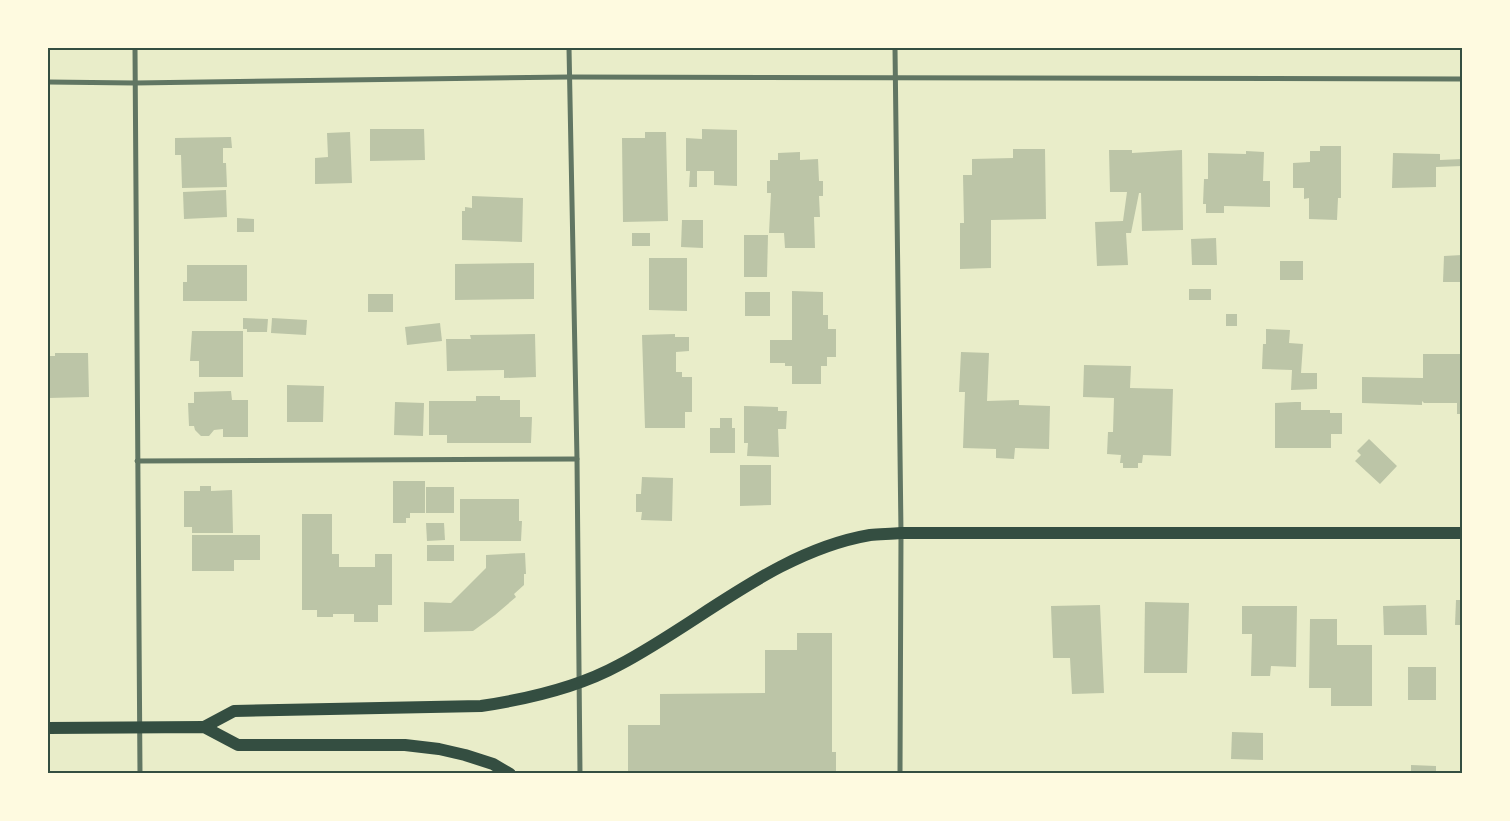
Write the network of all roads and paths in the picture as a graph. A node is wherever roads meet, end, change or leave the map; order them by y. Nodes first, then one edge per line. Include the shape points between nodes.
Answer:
1 (135, 48) edge
2 (569, 48) edge
3 (894, 48) edge
4 (569, 77) junction
5 (895, 79) junction
6 (1462, 79) edge
7 (48, 82) edge
8 (135, 83) junction
9 (577, 459) junction
10 (136, 461) junction
11 (901, 533) junction
12 (1462, 533) edge
13 (579, 683) junction
14 (204, 727) junction
15 (48, 728) edge
16 (139, 728) junction
17 (140, 774) edge
18 (510, 774) edge
19 (580, 774) edge
20 (900, 774) edge

1 - 8 street
2 - 4 street
3 - 5 street
4 - 5 street
4 - 8 street
4 - 9 street
5 - 6 street
5 - 11 street
7 - 8 street
8 - 10 street
9 - 10 street
9 - 13 street
10 - 16 street
11 - 12 main road
11 - 13 main road via 871,535 795,560 741,588 660,642
11 - 20 street
13 - 14 main road via 518,700 481,706 234,711
13 - 19 street
14 - 16 main road
14 - 18 main road via 238,745 405,745 439,749 493,764
15 - 16 main road
16 - 17 street

